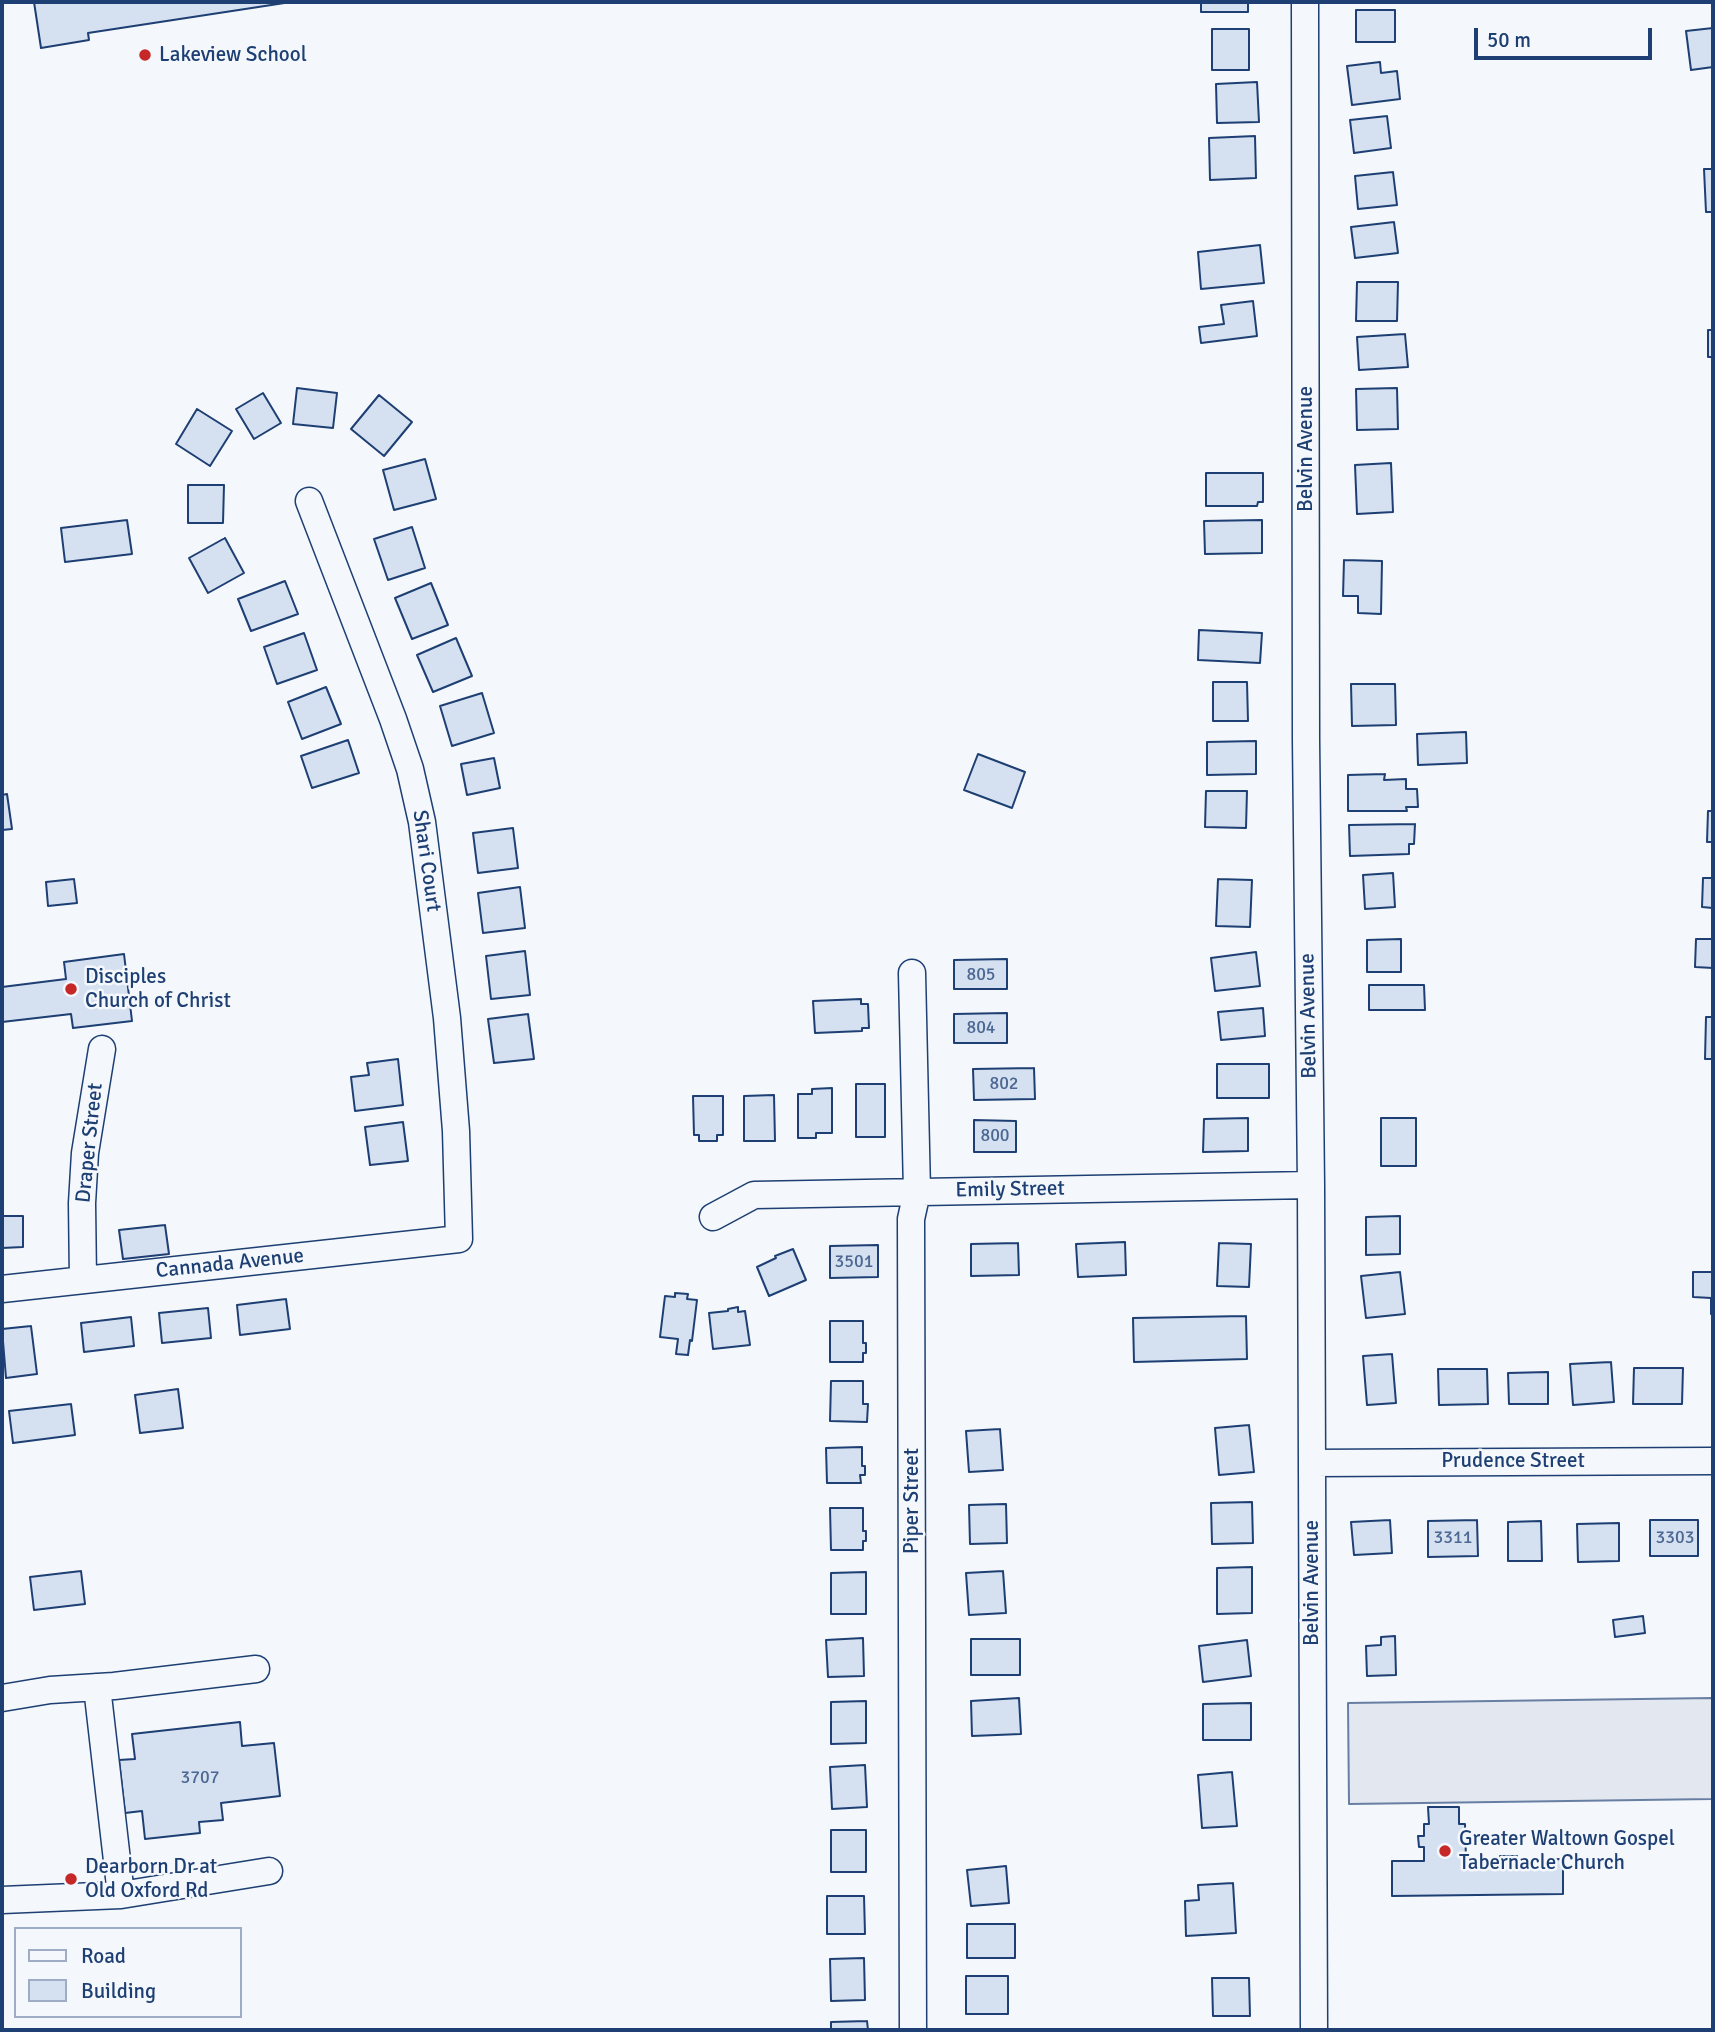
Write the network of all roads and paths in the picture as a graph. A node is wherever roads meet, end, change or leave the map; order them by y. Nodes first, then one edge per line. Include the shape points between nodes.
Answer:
1 (1305, 2) edge
2 (309, 501) dead end
3 (912, 973) dead end
4 (102, 1048) dead end
5 (1311, 1185) junction
6 (917, 1192) junction
7 (713, 1217) dead end
8 (459, 1239) joint
9 (83, 1280) junction
10 (2, 1289) edge
11 (1713, 1461) edge
12 (1312, 1463) junction
13 (257, 1669) dead end
14 (97, 1687) junction
15 (2, 1698) edge
16 (269, 1871) dead end
17 (121, 1895) junction
18 (2, 1900) edge
19 (913, 2030) edge
20 (1314, 2030) edge

1 - 5 street, Belvin Avenue
2 - 8 street, Shari Court via 393,719 422,822 447,1018
3 - 6 street, Piper Street
4 - 9 street, Draper Street via 85,1153
5 - 6 street, Emily Street
5 - 12 street, Belvin Avenue
6 - 7 street, Emily Street via 754,1195
6 - 19 street, Piper Street via 911,1219
8 - 9 street, Cannada Avenue
9 - 10 street, Cannada Avenue
11 - 12 street, Prudence Street
12 - 20 street, Belvin Avenue
13 - 14 street
14 - 15 street
14 - 17 street
16 - 17 street
17 - 18 street

